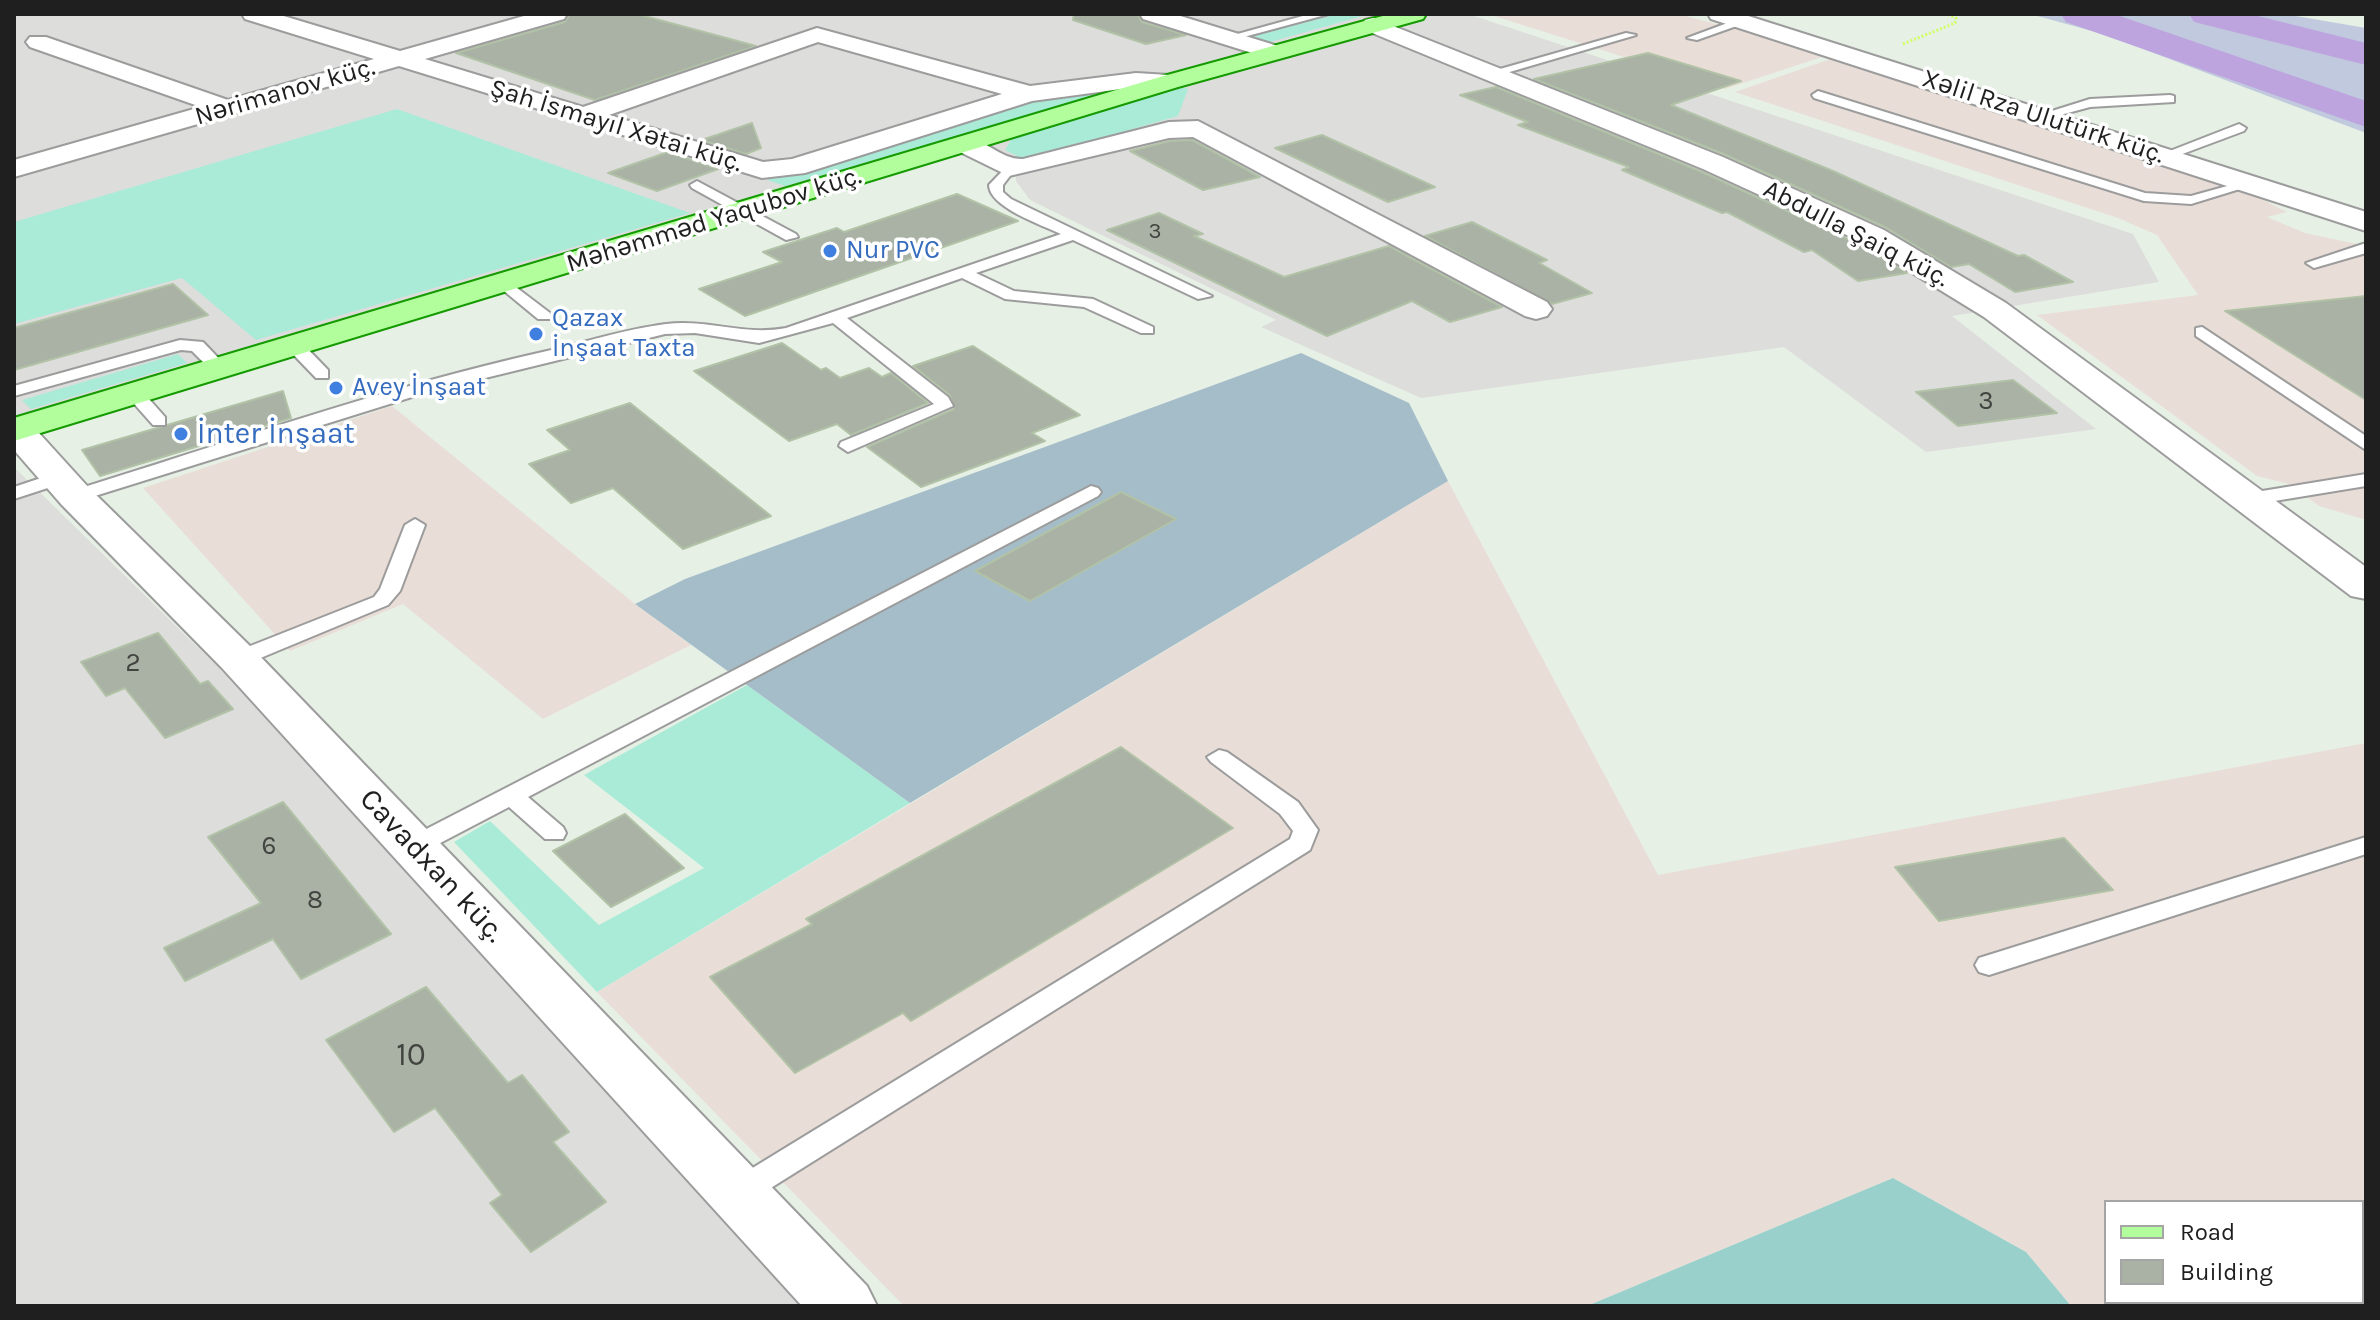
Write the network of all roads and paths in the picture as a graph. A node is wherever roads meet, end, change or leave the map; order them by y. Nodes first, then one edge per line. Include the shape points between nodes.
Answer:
1 (253, 14) edge
2 (556, 14) edge
3 (1151, 14) edge
4 (1323, 14) edge
5 (1415, 14) edge
6 (1946, 14) edge
7 (1730, 18) edge
8 (853, 22) dead end
9 (1373, 25) junction
10 (817, 35) junction
11 (1630, 35) dead end
12 (1229, 38) junction
13 (1693, 38) dead end
14 (38, 42) dead end
15 (1273, 52) junction
16 (1860, 58) junction
17 (398, 59) junction
18 (1492, 73) junction
19 (1169, 82) junction
20 (1029, 94) junction
21 (1818, 95) dead end
22 (2170, 99) dead end
23 (227, 108) junction
24 (581, 116) junction
25 (2042, 116) junction
26 (2239, 128) dead end
27 (965, 144) junction
28 (2164, 156) junction
29 (1009, 168) junction
30 (14, 169) edge
31 (2249, 184) junction
32 (697, 185) dead end
33 (744, 211) junction
34 (2366, 222) edge
35 (1074, 235) junction
36 (791, 237) dead end
37 (2366, 248) edge
38 (2314, 263) dead end
39 (963, 273) junction
40 (504, 283) junction
41 (1204, 296) dead end
42 (1536, 309) dead end
43 (544, 316) dead end
44 (836, 317) junction
45 (1147, 330) dead end
46 (2202, 332) dead end
47 (295, 346) junction
48 (219, 368) junction
49 (322, 374) dead end
50 (135, 394) junction
51 (14, 419) edge
52 (159, 421) dead end
53 (2366, 444) edge
54 (848, 446) dead end
55 (2366, 480) edge
56 (49, 489) edge
57 (1091, 492) dead end
58 (2250, 499) junction
59 (415, 525) dead end
60 (2363, 582) edge
61 (238, 659) junction
62 (1219, 757) dead end
63 (511, 795) junction
64 (554, 833) dead end
65 (2366, 845) edge
66 (414, 846) junction
67 (1989, 965) dead end
68 (738, 1192) junction
69 (844, 1306) edge

1 - 17 street, Şah İsmayıl Xətai küç.
2 - 17 street, Nərimanov küç.
3 - 12 street
4 - 12 lane
5 - 9 main road, Məhəmməd Yaqubov küç.
6 - 16 path via 1956,18 1955,23
7 - 13 lane
7 - 16 street, Xəlil Rza Ulutürk küç.
8 - 10 street
9 - 15 main road, Məhəmməd Yaqubov küç.
9 - 18 street, Abdulla Şaiq küç.
10 - 20 street
10 - 24 street
11 - 18 lane
12 - 15 street
14 - 23 street
15 - 19 main road, Məhəmməd Yaqubov küç.
16 - 25 street, Xəlil Rza Ulutürk küç.
17 - 23 street, Nərimanov küç.
17 - 24 street, Şah İsmayıl Xətai küç.
18 - 58 street, Abdulla Şaiq küç. via 1713,163 1918,261 1995,310
19 - 20 street, Şah İsmayıl Xətai küç. via 1136,80
19 - 27 main road, Məhəmməd Yaqubov küç.
20 - 24 street, Şah İsmayıl Xətai küç. via 778,170 744,167
21 - 31 lane via 2144,197 2191,200
22 - 25 lane via 2090,103
23 - 30 street, Nərimanov küç.
25 - 28 street, Xəlil Rza Ulutürk küç.
26 - 28 lane
27 - 29 street
27 - 33 main road, Məhəmməd Yaqubov küç.
28 - 31 street, Xəlil Rza Ulutürk küç.
29 - 35 lane via 996,193
29 - 42 street via 1050,163 1169,130 1198,129
31 - 34 street, Xəlil Rza Ulutürk küç.
32 - 33 lane
33 - 36 lane
33 - 40 main road, Məhəmməd Yaqubov küç.
35 - 39 lane
35 - 41 lane
37 - 38 lane
39 - 44 lane
39 - 45 lane via 1011,296 1087,302
40 - 43 lane
40 - 47 main road, Məhəmməd Yaqubov küç.
44 - 54 lane via 944,406
44 - 56 lane via 759,338 665,329 520,362
46 - 53 lane
47 - 48 main road, Məhəmməd Yaqubov küç.
47 - 49 lane
48 - 50 main road, Məhəmməd Yaqubov küç.
48 - 51 lane via 197,346 180,345
50 - 51 main road, Məhəmməd Yaqubov küç.
50 - 52 lane
51 - 56 street, Cavadxan küç.
55 - 58 lane
56 - 61 street, Cavadxan küç.
57 - 63 lane
58 - 60 street, Abdulla Şaiq küç.
59 - 61 lane via 390,591 381,601
61 - 66 street, Cavadxan küç.
62 - 68 lane via 1289,808 1306,830 1301,844
63 - 64 lane
63 - 66 lane
65 - 67 lane
66 - 68 street, Cavadxan küç.
68 - 69 street, Cavadxan küç.

